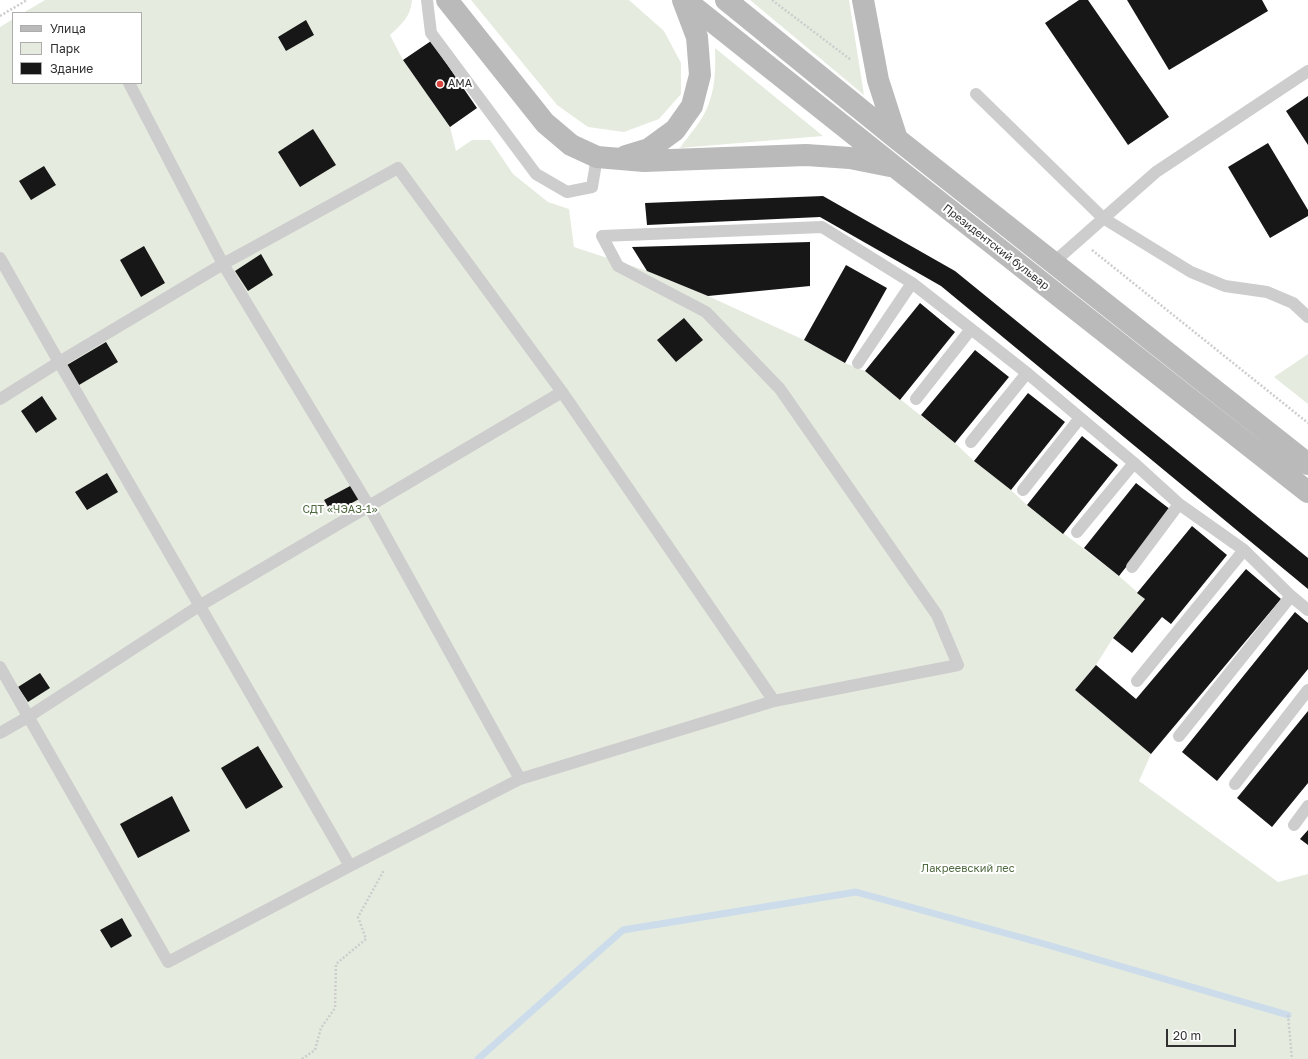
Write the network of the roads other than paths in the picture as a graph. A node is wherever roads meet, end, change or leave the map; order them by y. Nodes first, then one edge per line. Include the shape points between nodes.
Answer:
1 (427, 0) edge
2 (447, 0) edge
3 (684, 0) edge
4 (726, 0) edge
5 (863, 0) edge
6 (1308, 71) edge
7 (130, 84) edge
8 (976, 94) dead end
9 (897, 139) junction
10 (605, 158) junction
11 (895, 167) junction
12 (1103, 218) junction
13 (0, 258) edge
14 (1054, 262) junction
15 (223, 264) junction
16 (912, 283) junction
17 (1308, 317) edge
18 (972, 329) junction
19 (59, 362) junction
20 (858, 364) dead end
21 (1027, 373) junction
22 (562, 392) junction
23 (0, 399) edge
24 (916, 399) dead end
25 (1080, 418) junction
26 (971, 442) dead end
27 (1134, 463) junction
28 (1308, 464) edge
29 (1023, 490) dead end
30 (1308, 492) edge
31 (1179, 504) junction
32 (369, 506) junction
33 (1077, 532) dead end
34 (1244, 550) junction
35 (1132, 567) dead end
36 (1291, 596) junction
37 (199, 606) junction
38 (1308, 610) edge
39 (0, 667) edge
40 (1137, 681) dead end
41 (1308, 690) edge
42 (774, 701) junction
43 (28, 717) junction
44 (0, 733) edge
45 (1179, 736) dead end
46 (520, 779) junction
47 (1235, 784) dead end
48 (1308, 806) edge
49 (1294, 824) dead end
50 (350, 866) junction

1 - 10 lane via 431,33 536,174 567,192 592,187
2 - 10 main road via 545,123 571,145
3 - 10 main road via 697,37 700,75 692,106 675,130 649,149
3 - 11 main road, Президентский бульвар
4 - 9 main road
5 - 9 main road via 878,80
6 - 12 lane via 1156,172
7 - 15 lane
8 - 12 lane
9 - 14 main road
10 - 11 main road via 644,161 806,155 850,158
11 - 30 main road, Президентский бульвар
12 - 14 lane
12 - 17 lane via 1191,272 1225,286 1267,292 1293,303
13 - 19 lane
14 - 28 main road
15 - 19 lane
15 - 22 lane via 398,168
15 - 32 lane
16 - 18 lane
16 - 20 lane
16 - 42 lane via 822,227 602,236 618,266 706,312 780,389 937,615 958,666
18 - 21 lane
18 - 24 lane
19 - 23 lane
19 - 37 lane
21 - 25 lane
21 - 26 lane
22 - 32 lane
22 - 42 lane
25 - 27 lane
25 - 29 lane
27 - 31 lane
27 - 33 lane
31 - 34 lane
31 - 35 lane
32 - 37 lane
32 - 46 lane
34 - 36 lane
34 - 40 lane
36 - 38 lane
36 - 45 lane
37 - 43 lane
37 - 50 lane
39 - 43 lane
41 - 47 lane
42 - 46 lane
43 - 44 lane
43 - 50 lane via 168,962
46 - 50 lane
48 - 49 lane

